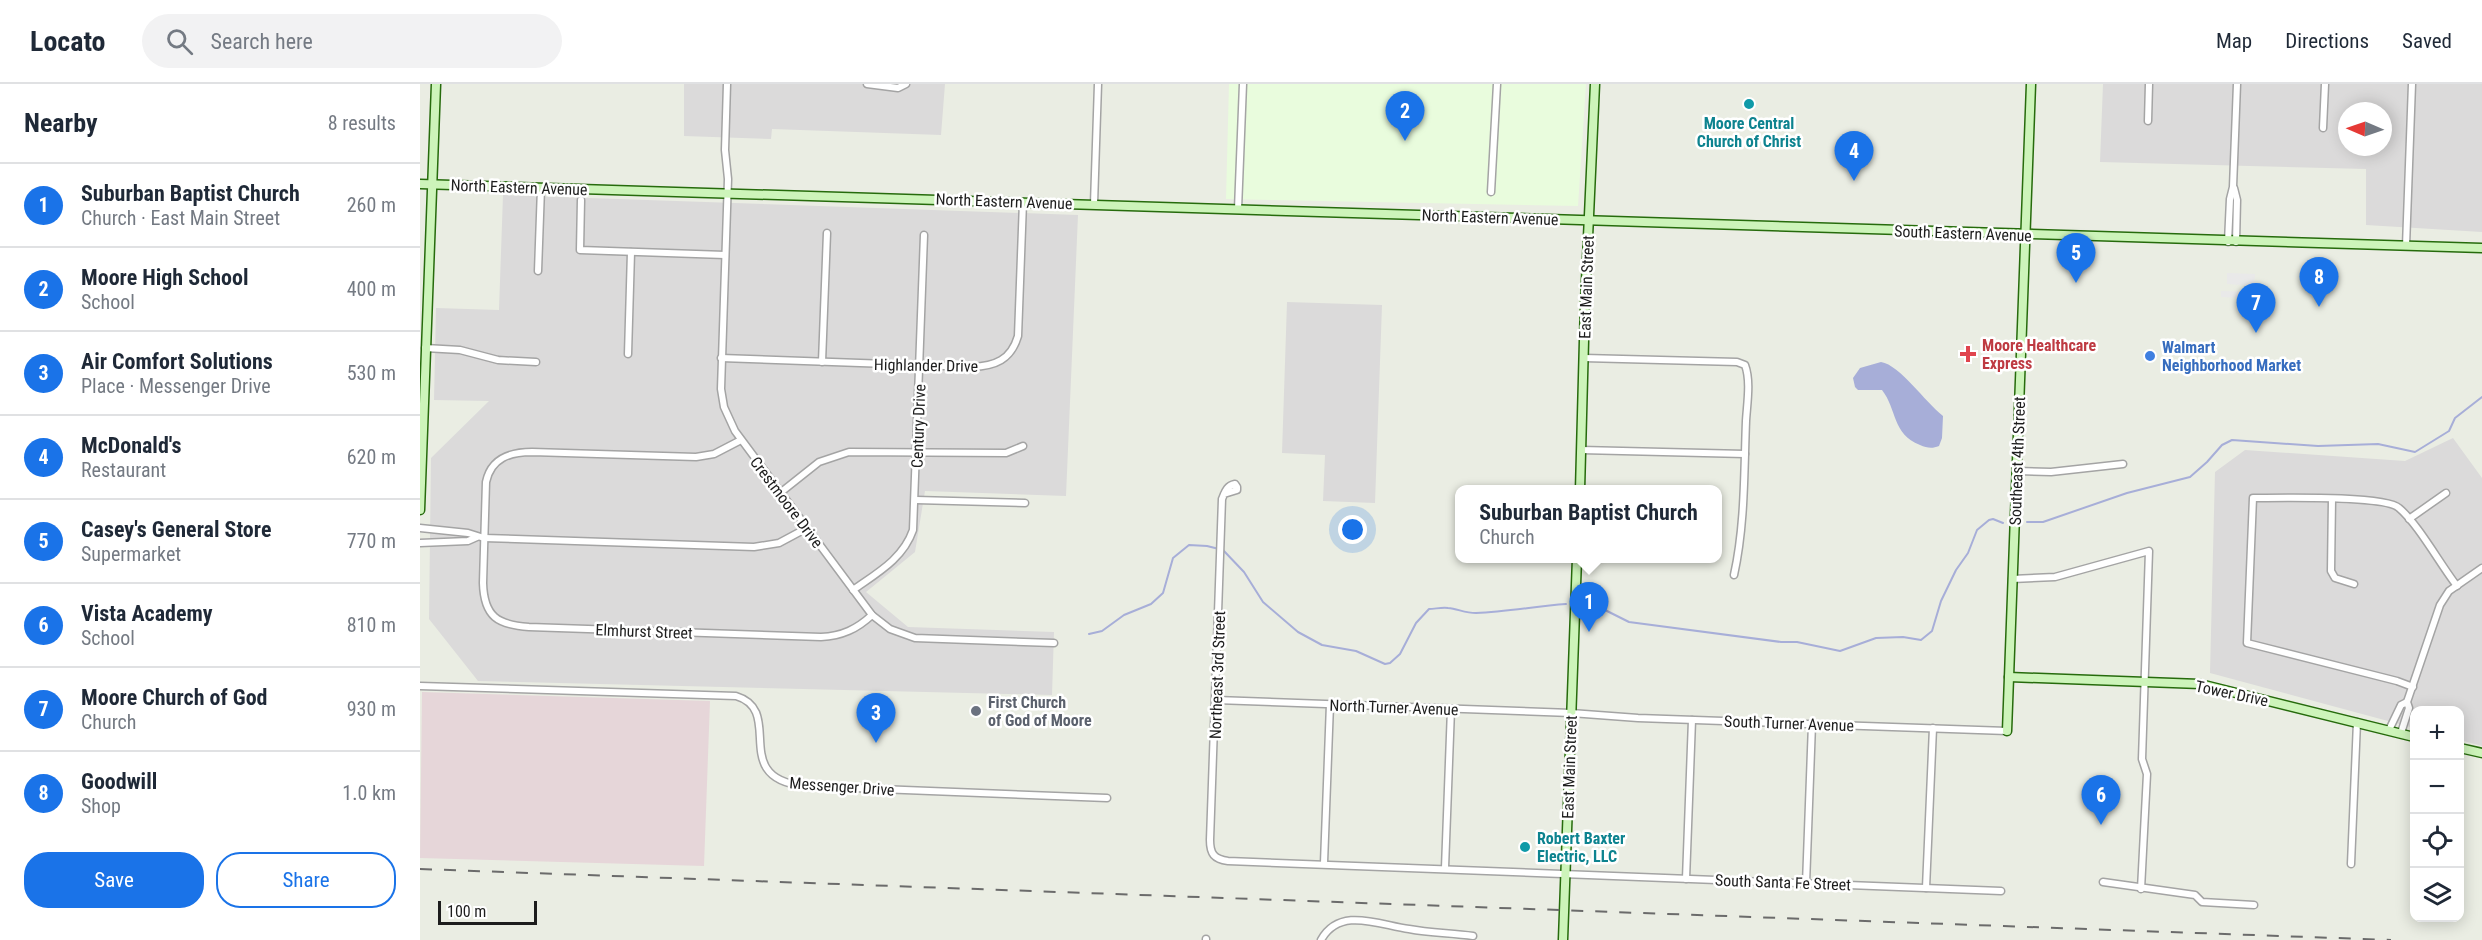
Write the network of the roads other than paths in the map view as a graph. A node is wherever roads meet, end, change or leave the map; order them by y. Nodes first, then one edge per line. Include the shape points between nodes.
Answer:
1 (436, 84) edge
2 (727, 84) edge
3 (867, 84) edge
4 (906, 84) edge
5 (1098, 84) edge
6 (1243, 84) edge
7 (1497, 84) edge
8 (1595, 84) edge
9 (2031, 84) edge
10 (2149, 84) edge
11 (2237, 84) edge
12 (2325, 84) edge
13 (2412, 84) edge
14 (2148, 121) dead end
15 (2323, 128) dead end
16 (420, 183) edge
17 (431, 184) junction
18 (541, 188) junction
19 (727, 191) junction
20 (1491, 192) dead end
21 (581, 200) dead end
22 (1023, 202) junction
23 (1094, 204) junction
24 (1238, 209) junction
25 (1588, 221) junction
26 (827, 233) dead end
27 (924, 235) dead end
28 (2024, 235) junction
29 (2232, 242) junction
30 (2406, 246) junction
31 (2482, 248) edge
32 (631, 252) junction
33 (725, 255) junction
34 (538, 271) dead end
35 (425, 348) junction
36 (628, 354) dead end
37 (721, 358) junction
38 (1584, 358) junction
39 (536, 362) dead end
40 (822, 362) junction
41 (920, 365) junction
42 (422, 397) edge
43 (741, 440) junction
44 (1023, 446) dead end
45 (1581, 450) junction
46 (917, 452) junction
47 (1745, 454) junction
48 (2123, 464) dead end
49 (2016, 471) junction
50 (1580, 485) edge
51 (780, 493) junction
52 (2446, 493) dead end
53 (1224, 494) dead end
54 (916, 500) junction
55 (2332, 500) junction
56 (1024, 503) dead end
57 (420, 510) edge
58 (2409, 519) junction
59 (420, 528) edge
60 (807, 528) junction
61 (481, 538) junction
62 (420, 543) edge
63 (1577, 563) edge
64 (2482, 568) edge
65 (1734, 575) dead end
66 (2012, 579) junction
67 (2354, 584) dead end
68 (2457, 586) junction
69 (853, 590) junction
70 (872, 615) junction
71 (1054, 643) dead end
72 (2009, 677) junction
73 (2145, 682) junction
74 (420, 686) edge
75 (2413, 687) junction
76 (1216, 700) junction
77 (2407, 702) junction
78 (1330, 704) junction
79 (1451, 709) junction
80 (1571, 713) junction
81 (1692, 720) junction
82 (2357, 722) junction
83 (1812, 724) junction
84 (1933, 728) junction
85 (2389, 730) junction
86 (2007, 731) joint
87 (2401, 733) junction
88 (2410, 735) edge
89 (2464, 749) edge
90 (2482, 753) edge
91 (1107, 798) dead end
92 (1213, 855) joint
93 (1324, 863) junction
94 (2351, 864) dead end
95 (1445, 868) junction
96 (1566, 873) junction
97 (1686, 879) junction
98 (2103, 882) dead end
99 (1806, 884) junction
100 (1926, 888) junction
101 (2141, 889) junction
102 (2001, 891) dead end
103 (2254, 905) dead end
104 (1444, 932) junction
105 (1473, 936) dead end
106 (1321, 940) edge
107 (1443, 940) edge
108 (1563, 940) edge

1 - 17 main road
2 - 19 street, Crestmoore Drive
3 - 4 street via 898,88
5 - 23 street
6 - 24 street
7 - 20 street
8 - 25 main road, East Main Street
9 - 28 main road, Southeast 4th Street
10 - 14 street
11 - 29 street via 2234,187 2230,199
12 - 15 street
13 - 30 street
16 - 17 main road, North Eastern Avenue
17 - 18 main road, North Eastern Avenue
17 - 35 main road
18 - 19 main road, North Eastern Avenue
18 - 34 street
19 - 22 main road, North Eastern Avenue
19 - 33 street, Crestmoore Drive
21 - 32 street via 580,250
22 - 23 main road, North Eastern Avenue
22 - 41 street, Highlander Drive via 1019,330 1013,350 1000,362 983,367
23 - 24 main road, North Eastern Avenue
24 - 25 main road, North Eastern Avenue
25 - 28 main road, South Eastern Avenue
25 - 38 main road, East Main Street
26 - 40 street
27 - 41 street, Century Drive
28 - 29 main road, South Eastern Avenue
28 - 49 main road, Southeast 4th Street
29 - 30 main road, South Eastern Avenue
30 - 31 main road, South Eastern Avenue
32 - 33 street
32 - 36 street
33 - 37 street, Crestmoore Drive
35 - 39 street
35 - 42 main road
37 - 40 street, Highlander Drive
37 - 43 street, Crestmoore Drive via 724,407
38 - 45 main road, East Main Street
38 - 47 street via 1745,365
40 - 41 street, Highlander Drive
41 - 46 street, Century Drive
42 - 57 main road
43 - 51 street, Crestmoore Drive
43 - 61 street, Elmhurst Street via 714,454 696,457 512,453 496,463 488,476
44 - 46 street via 1006,453
45 - 47 street
45 - 50 main road, East Main Street
46 - 51 street via 837,454 819,462
46 - 54 street, Century Drive
47 - 65 street via 1741,532
48 - 49 street via 2056,472
49 - 66 main road, Southeast 4th Street
51 - 60 street, Crestmoore Drive
52 - 58 street
53 - 76 street, Northeast 3rd Street
54 - 56 street
54 - 69 street, Century Drive via 913,530 906,547
55 - 58 street via 2390,503
55 - 67 street via 2331,572 2335,578
55 - 75 street via 2253,498 2247,643
58 - 68 street
59 - 61 street
60 - 61 street via 764,547
60 - 69 street, Crestmoore Drive
61 - 62 street
61 - 70 street, Elmhurst Street via 486,606 498,620 515,626 821,637 842,635
63 - 80 main road, East Main Street
64 - 68 street
66 - 72 main road, Southeast 4th Street
66 - 73 street via 2055,577 2148,551
68 - 75 street via 2440,605
69 - 70 street, Crestmoore Drive
70 - 71 street, Crestmoore Drive via 890,629 915,638
72 - 73 main road, Tower Drive
72 - 86 main road, Southeast 4th Street
73 - 82 main road, Tower Drive via 2211,686
73 - 101 street via 2142,759 2147,774
74 - 91 street, Messenger Drive via 736,696 748,703 758,718 760,751 766,768 785,783
75 - 77 street
76 - 78 street, North Turner Avenue
76 - 92 street, Northeast 3rd Street via 1210,840
77 - 85 street
77 - 87 street via 2409,708
78 - 79 street, North Turner Avenue
78 - 93 street
79 - 80 street, North Turner Avenue
79 - 95 street
80 - 81 street, South Turner Avenue
80 - 96 main road, East Main Street
81 - 83 street, South Turner Avenue
81 - 97 street
82 - 85 main road, Tower Drive
82 - 94 street
83 - 84 street, South Turner Avenue
83 - 99 street
84 - 86 street, South Turner Avenue
84 - 100 street
85 - 87 main road, Tower Drive
87 - 88 main road, Tower Drive
89 - 90 main road
92 - 93 street, South Santa Fe Street via 1228,861
93 - 95 street, South Santa Fe Street
95 - 96 street, South Santa Fe Street
96 - 97 street, South Santa Fe Street
96 - 108 main road, East Main Street
97 - 99 street, South Santa Fe Street
98 - 101 street
99 - 100 street, South Santa Fe Street
100 - 102 street, South Santa Fe Street
101 - 103 street via 2195,895 2202,902
104 - 105 street
104 - 106 street via 1407,929 1377,921 1345,921 1327,929
104 - 107 street

